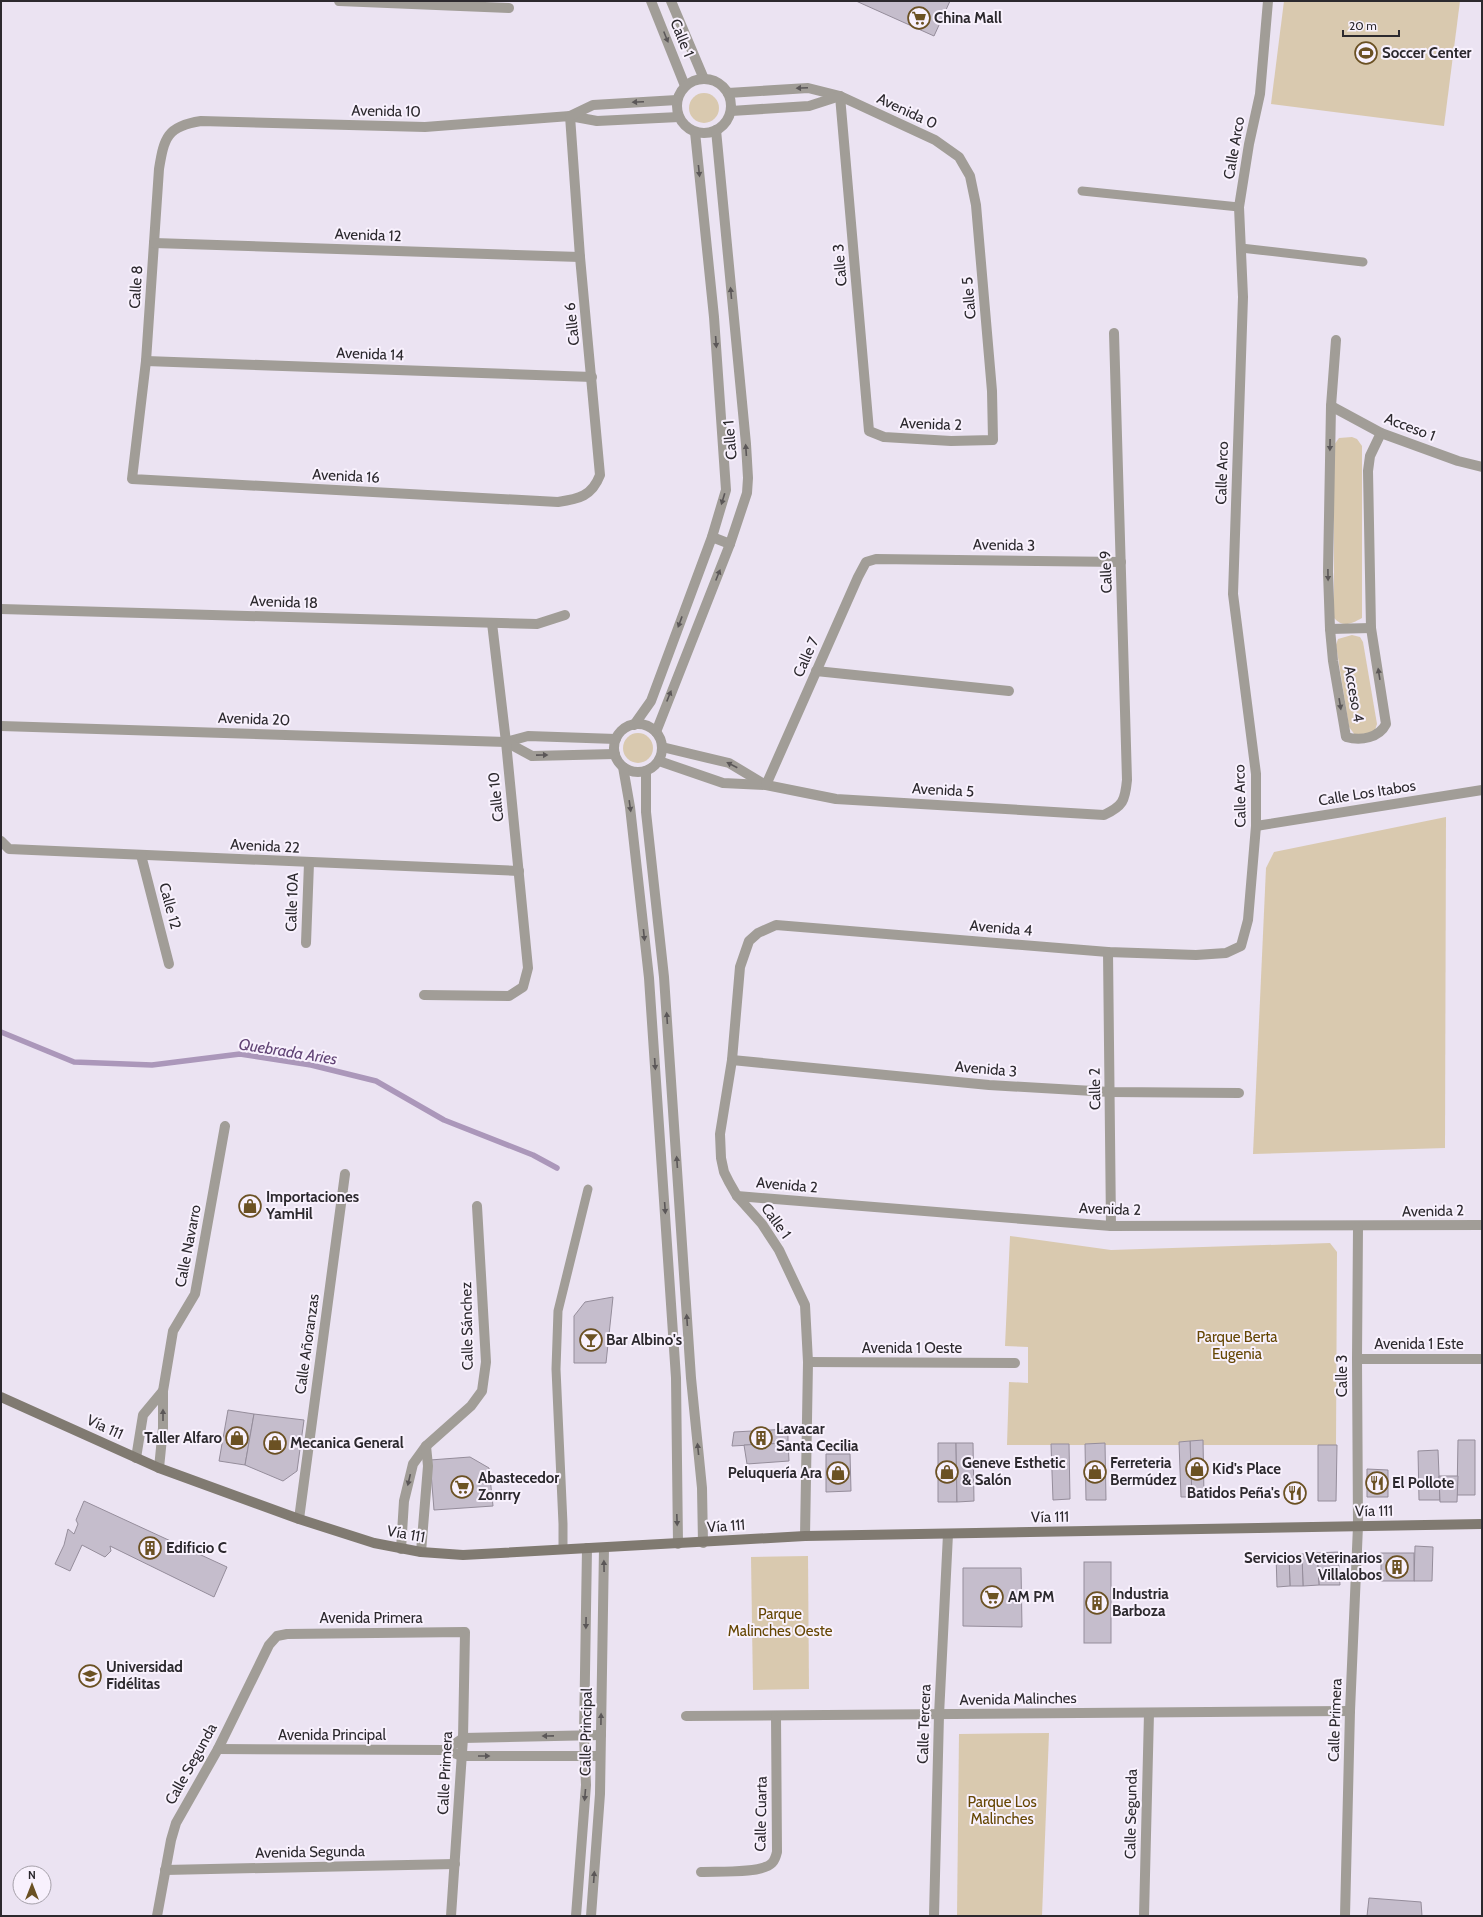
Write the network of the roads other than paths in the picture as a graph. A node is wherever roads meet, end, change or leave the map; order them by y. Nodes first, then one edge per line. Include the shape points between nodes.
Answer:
1 (339, 1) edge
2 (651, 1) edge
3 (671, 1) edge
4 (1268, 1) edge
5 (427, 3) edge
6 (509, 8) dead end
7 (704, 78) junction
8 (685, 86) junction
9 (728, 93) junction
10 (840, 96) junction
11 (677, 100) junction
12 (731, 111) junction
13 (570, 116) junction
14 (679, 117) junction
15 (201, 121) joint
16 (716, 130) junction
17 (695, 132) junction
18 (959, 157) joint
19 (1082, 191) dead end
20 (1239, 207) junction
21 (154, 243) junction
22 (1241, 248) junction
23 (580, 256) junction
24 (1362, 262) dead end
25 (733, 316) junction
26 (714, 317) junction
27 (1114, 333) dead end
28 (1336, 340) dead end
29 (146, 361) junction
30 (592, 377) junction
31 (1330, 406) junction
32 (869, 431) joint
33 (1380, 433) junction
34 (994, 440) joint
35 (1482, 467) edge
36 (132, 479) joint
37 (558, 502) joint
38 (712, 537) junction
39 (730, 544) junction
40 (888, 559) joint
41 (1121, 562) junction
42 (1, 609) edge
43 (565, 615) dead end
44 (492, 623) junction
45 (1371, 628) junction
46 (1330, 630) junction
47 (816, 671) junction
48 (1009, 691) dead end
49 (634, 725) junction
50 (1, 726) edge
51 (656, 732) junction
52 (616, 739) junction
53 (506, 742) junction
54 (662, 747) junction
55 (615, 754) junction
56 (658, 761) junction
57 (624, 767) junction
58 (646, 771) junction
59 (766, 785) junction
60 (1482, 790) edge
61 (1118, 808) joint
62 (1256, 826) junction
63 (1, 841) edge
64 (141, 855) junction
65 (309, 862) junction
66 (519, 871) junction
67 (758, 933) joint
68 (306, 943) dead end
69 (1241, 946) joint
70 (1108, 952) junction
71 (169, 964) dead end
72 (664, 977) junction
73 (649, 978) junction
74 (424, 995) dead end
75 (732, 1060) junction
76 (1110, 1092) junction
77 (1239, 1093) dead end
78 (224, 1126) dead end
79 (345, 1174) dead end
80 (663, 1183) junction
81 (678, 1183) junction
82 (588, 1189) dead end
83 (737, 1196) junction
84 (478, 1206) dead end
85 (1482, 1225) edge
86 (1111, 1226) junction
87 (1358, 1227) junction
88 (1357, 1359) junction
89 (1482, 1359) edge
90 (808, 1362) junction
91 (1015, 1363) dead end
92 (676, 1378) junction
93 (691, 1378) junction
94 (163, 1391) junction
95 (1, 1397) edge
96 (426, 1446) junction
97 (136, 1458) junction
98 (159, 1468) junction
99 (299, 1519) junction
100 (1482, 1524) edge
101 (1358, 1526) junction
102 (948, 1534) junction
103 (805, 1536) junction
104 (703, 1543) junction
105 (678, 1544) junction
106 (587, 1548) junction
107 (604, 1548) junction
108 (401, 1549) junction
109 (563, 1549) junction
110 (421, 1552) junction
111 (465, 1632) joint
112 (277, 1636) joint
113 (1350, 1711) junction
114 (1149, 1713) junction
115 (939, 1715) junction
116 (686, 1716) dead end
117 (776, 1716) junction
118 (584, 1735) junction
119 (601, 1735) junction
120 (463, 1738) junction
121 (218, 1749) junction
122 (446, 1750) junction
123 (462, 1756) junction
124 (584, 1756) junction
125 (600, 1756) junction
126 (455, 1864) junction
127 (165, 1870) junction
128 (701, 1872) dead end
129 (157, 1916) edge
130 (451, 1916) edge
131 (576, 1916) edge
132 (591, 1916) edge
133 (934, 1916) edge
134 (1144, 1916) edge
135 (1345, 1916) edge

1 - 5 street
2 -> 8 street, Calle 1
3 - 7 street, Calle 1
4 - 20 street, Calle Arco via 1260,94
5 - 6 street
7 - 8 street
7 - 9 street via 718,82
8 - 11 street
10 -> 9 street, Avenida 0 via 808,88
9 - 12 street
10 - 12 street via 809,106
10 - 18 street, Avenida 0 via 935,140
10 - 32 street, Calle 3
11 -> 13 street, Avenida 10 via 593,105
11 - 14 street
12 - 16 street via 728,119
13 - 14 street, Avenida 10 via 597,121
13 - 15 street, Avenida 10 via 425,127
13 - 23 street, Calle 6
14 - 17 street
15 - 21 street, Calle 8 via 185,123 172,131 163,144
16 - 17 street via 706,133
25 -> 16 street, Calle 1
17 -> 26 street, Calle 1
18 - 34 street, Calle 5 via 970,176 976,205
19 - 20 lane
20 - 22 street, Calle Arco
21 - 23 street, Avenida 12
21 - 29 street, Calle 8
22 - 24 lane
22 - 62 street, Calle Arco via 1243,296 1233,594 1256,774
23 - 30 street, Calle 6
25 - 26 street
39 -> 25 street, Calle 1 via 747,493 748,478
26 -> 38 street, Calle 1 via 726,490
27 - 41 street, Calle 9
28 - 31 street, Acceso 4
29 - 30 street, Avenida 14
29 - 36 street, Calle 8
30 - 37 street, Calle 6 via 600,475 596,486 586,494 576,499
31 - 33 street, Acceso 1
31 -> 46 street, Acceso 4
32 - 34 street, Avenida 2 via 884,437
33 - 35 street, Acceso 1
33 - 45 street, Acceso 4 via 1370,456 1368,471
36 - 37 street, Avenida 16
38 - 39 street
38 -> 49 street, Calle 1 via 651,700
51 -> 39 street, Calle 1
40 - 41 street, Avenida 3
40 - 47 street, Calle 7 via 866,562
41 - 61 street, Calle 9 via 1127,780 1126,796
42 - 44 street, Avenida 18
43 - 44 street, Avenida 18 via 537,624
44 - 53 street, Calle 10
45 - 46 street
46 -> 45 street, Acceso 4 via 1346,737 1354,739 1373,736 1383,731 1386,724
47 - 48 street
47 - 59 street, Calle 7
49 - 51 street via 646,726
49 - 52 street via 624,730
50 - 53 street, Avenida 20
51 - 54 street
52 - 53 street via 528,736
52 - 55 street
53 -> 55 street via 532,756
53 - 66 street, Calle 10
54 - 56 street
59 -> 54 street via 729,763
55 - 57 street
56 - 58 street
56 - 59 street via 723,783
57 - 58 street via 638,772
57 -> 73 street
58 - 72 street via 646,812
59 - 61 street, Avenida 5 via 836,799 1104,815
60 - 62 street, Calle Los Itabos
62 - 69 street, Calle Arco via 1248,920
63 - 64 street, Avenida 22 via 9,849
64 - 65 street, Avenida 22
64 - 71 street, Calle 12
65 - 66 street, Avenida 22
65 - 68 street, Calle 10A
66 - 74 street, Calle 10 via 528,968 523,987 509,996
67 - 70 street, Avenida 4 via 776,925 800,926
67 - 75 street, Calle 1 via 749,941 740,967
69 - 70 street, Avenida 4 via 1226,953 1196,955
70 - 76 street, Calle 2
72 - 73 street
81 -> 72 street
73 -> 80 street
75 - 76 street, Avenida 3 via 989,1084
75 - 83 street, Calle 1 via 720,1134 724,1172
76 - 77 street, Avenida 3
76 - 86 street, Calle 2
78 - 94 street, Calle Navarro via 195,1294 173,1331
79 - 99 street, Calle Añoranzas
80 - 81 street
80 -> 92 street
93 -> 81 street
82 - 109 lane via 558,1311 556,1369
83 - 86 street, Avenida 2
83 - 90 street, Calle 1 via 762,1224 779,1250 805,1305
84 - 96 street, Calle Sánchez via 486,1362 482,1391 471,1406
85 - 87 street, Avenida 2
86 - 87 street, Avenida 2
87 - 88 street, Calle 3
88 - 89 street, Avenida 1 Este
88 - 101 street, Calle 3
90 - 91 street, Avenida 1 Oeste
90 - 103 street, Calle 1
92 - 93 street
92 -> 105 street
104 -> 93 street via 702,1488
94 - 97 street via 143,1415
98 -> 94 street, Calle Navarro
95 - 97 main road, Vía 111
96 -> 108 street, Calle Sánchez via 413,1464 404,1500
96 - 110 street via 428,1466
97 - 98 main road, Vía 111
98 - 99 main road, Vía 111
99 - 108 main road, Vía 111
100 - 101 main road, Vía 111
101 - 102 main road, Vía 111
101 - 113 street, Calle Primera
102 - 103 main road, Vía 111
102 - 115 street, Calle Tercera
103 - 104 main road, Vía 111
104 - 105 main road, Vía 111
105 - 107 main road, Vía 111
106 - 107 main road, Vía 111
106 - 109 main road, Vía 111
106 -> 118 street, Calle Principal
119 -> 107 street, Calle Principal
108 - 110 main road, Vía 111
109 - 110 main road, Vía 111 via 463,1555
111 - 112 street, Avenida Primera
111 - 120 street, Calle Primera
112 - 121 street, Calle Segunda via 269,1645
113 - 114 street, Avenida Malinches
113 - 135 street, Calle Primera
114 - 115 street, Avenida Malinches
114 - 134 street, Calle Segunda
115 - 117 street, Avenida Malinches
115 - 133 street, Calle Tercera
116 - 117 street, Avenida Malinches
117 - 128 street, Calle Cuarta via 776,1857 772,1864 758,1870
118 - 119 street
118 -> 120 street
118 - 124 street, Calle Principal
119 - 125 street, Calle Principal
120 - 122 street
120 - 123 street, Calle Primera
121 - 122 street, Avenida Principal
121 - 127 street, Calle Segunda via 176,1823
122 - 123 street, Avenida Principal
123 -> 124 street, Avenida Principal
123 - 126 street, Calle Primera
124 - 125 street, Avenida Principal
124 -> 131 street, Calle Principal via 586,1785
132 -> 125 street, Calle Principal via 600,1794
126 - 127 street, Avenida Segunda
126 - 130 street, Calle Primera
127 - 129 street, Calle Segunda

